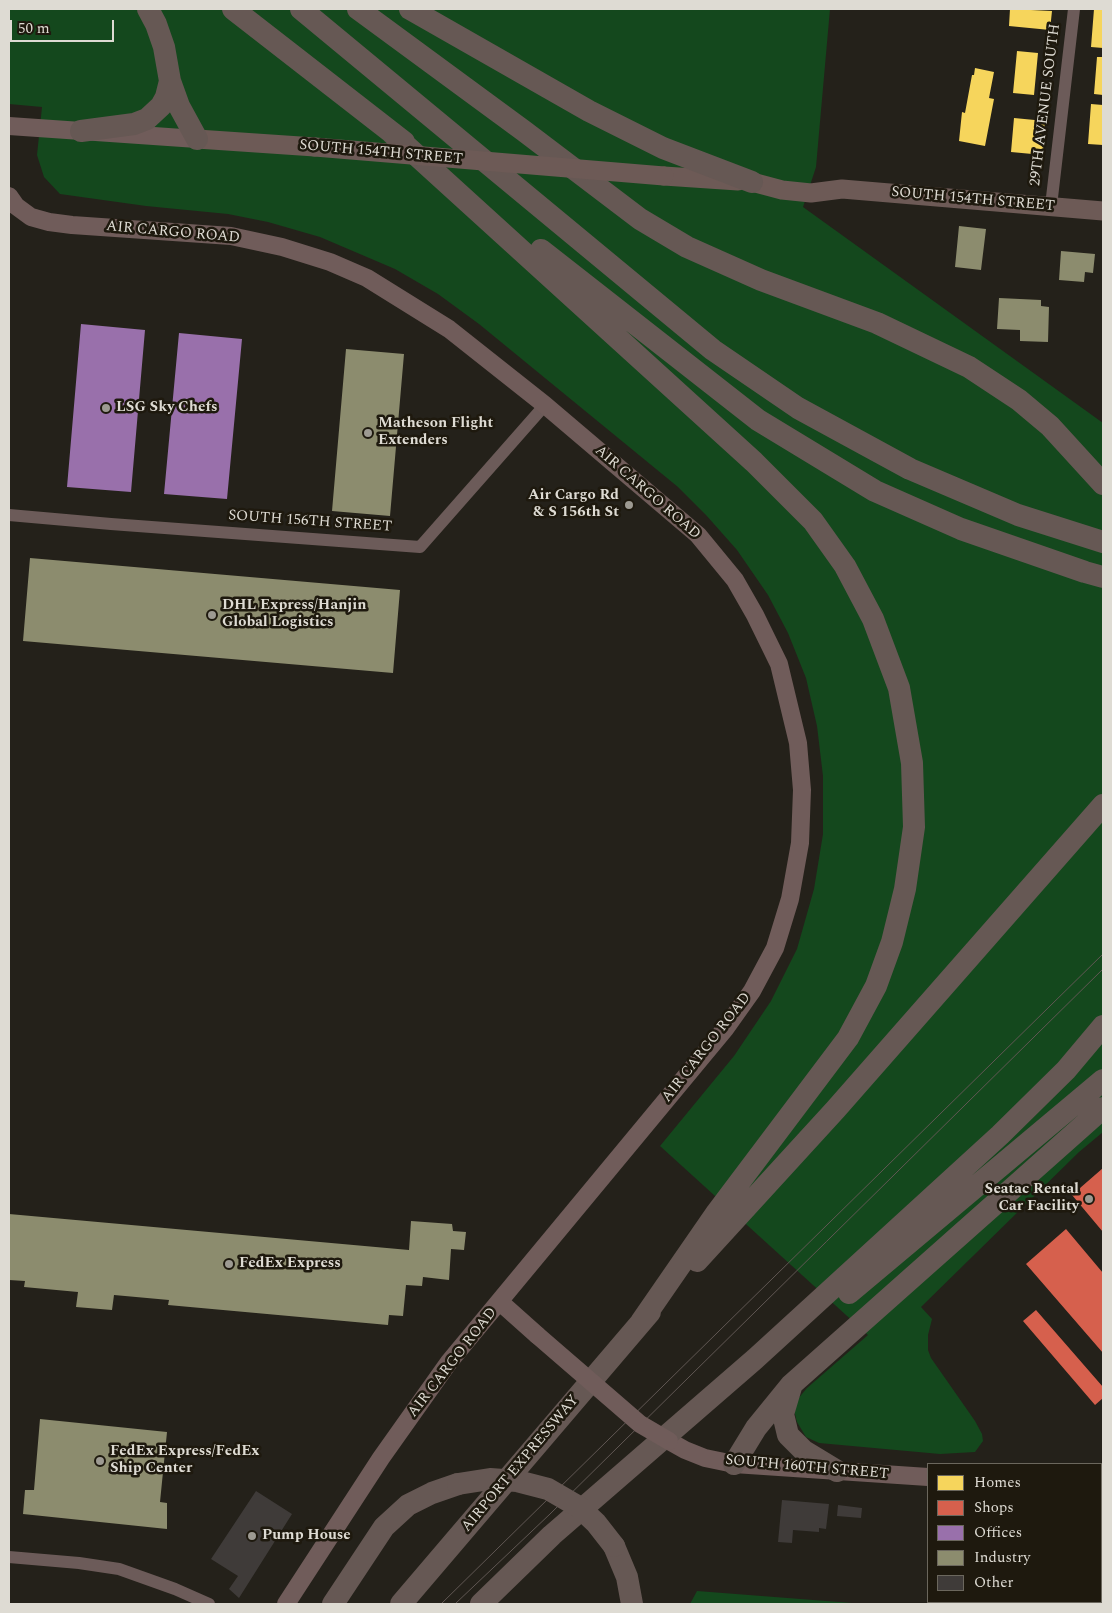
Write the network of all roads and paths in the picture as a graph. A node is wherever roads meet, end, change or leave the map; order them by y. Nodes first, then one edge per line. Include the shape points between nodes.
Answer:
1 (148, 9) edge
2 (233, 9) edge
3 (301, 9) edge
4 (358, 9) edge
5 (410, 9) edge
6 (1074, 9) edge
7 (170, 80) junction
8 (9, 126) edge
9 (81, 131) junction
10 (392, 134) junction
11 (197, 139) junction
12 (752, 182) junction
13 (9, 196) edge
14 (1051, 206) junction
15 (1103, 211) edge
16 (545, 405) junction
17 (1103, 484) edge
18 (9, 514) edge
19 (1103, 542) edge
20 (1103, 577) edge
21 (1103, 804) edge
22 (1103, 1026) edge
23 (1103, 1080) edge
24 (1103, 1108) edge
25 (500, 1302) junction
26 (641, 1322) junction
27 (755, 1359) junction
28 (791, 1385) junction
29 (734, 1464) junction
30 (838, 1471) junction
31 (927, 1477) edge
32 (9, 1557) edge
33 (209, 1604) edge
34 (286, 1604) edge
35 (333, 1604) edge
36 (401, 1604) edge
37 (482, 1604) edge
38 (632, 1604) edge

1 - 7 highway via 164,47
2 - 10 highway
3 - 19 highway via 713,350 798,408 910,470 1018,514
4 - 17 highway via 640,220 687,247 761,280 877,323 968,367 1019,400 1050,426
5 - 12 highway via 589,111 654,144
6 - 14 street, 29TH AVENUE SOUTH
7 - 9 highway via 161,106 147,119 134,124
7 - 11 highway via 179,106
8 - 9 street, SOUTH 154TH STREET
9 - 11 street, SOUTH 154TH STREET
10 - 20 highway via 758,420 884,494 961,529
10 - 26 highway via 754,462 813,521 845,566 873,619 899,688 912,763 914,827 892,942 876,986 848,1038 717,1212
11 - 12 main road, SOUTH 154TH STREET, bridge
12 - 14 main road, SOUTH 154TH STREET via 816,180 842,189
13 - 16 street, AIR CARGO ROAD via 31,217 49,222 231,236 330,262 367,278 449,328
14 - 15 main road, SOUTH 154TH STREET
16 - 18 street, SOUTH 156TH STREET via 420,547
16 - 25 street, AIR CARGO ROAD via 698,535 735,580 779,664 798,743 802,790 800,843 790,899 778,940 752,991 718,1037
21 - 26 highway via 843,1102
22 - 27 highway via 1066,1070 1000,1135
23 - 27 highway via 798,1335
24 - 28 highway
25 - 29 street, SOUTH 160TH STREET, bridge via 640,1424 685,1450
25 - 34 street, AIR CARGO ROAD via 450,1362 386,1450
26 - 36 highway, AIRPORT EXPRESSWAY
27 - 37 highway via 552,1535
28 - 29 highway via 756,1428
28 - 30 highway via 783,1414 788,1435 804,1451
29 - 30 street, SOUTH 160TH STREET
30 - 31 street, SOUTH 160TH STREET
32 - 33 street via 119,1569
35 - 38 highway, bridge via 384,1527 408,1505 458,1484 490,1479 517,1481 548,1489 580,1507 614,1546 627,1577

